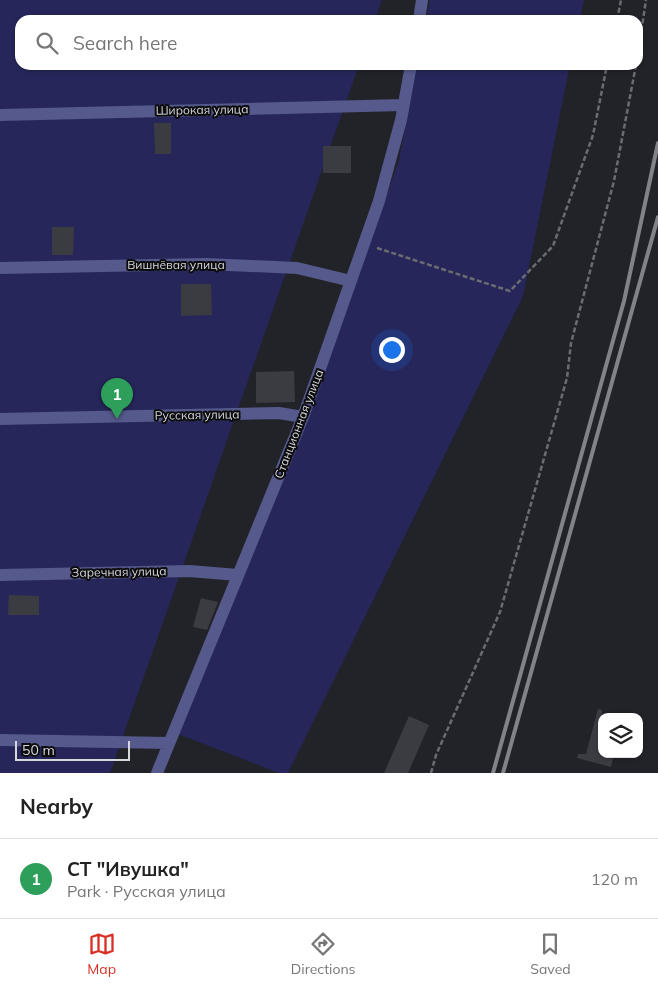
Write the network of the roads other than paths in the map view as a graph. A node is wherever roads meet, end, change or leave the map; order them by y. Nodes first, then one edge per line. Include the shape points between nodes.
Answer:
1 (422, 0) edge
2 (420, 15) edge
3 (410, 70) edge
4 (403, 105) junction
5 (0, 115) edge
6 (0, 268) edge
7 (351, 281) junction
8 (303, 417) junction
9 (0, 420) edge
10 (0, 575) edge
11 (238, 575) junction
12 (0, 740) edge
13 (169, 743) junction
14 (157, 773) edge

1 - 2 street
3 - 4 street, Станционная улица
4 - 5 street, Широкая улица
4 - 7 street, Станционная улица via 379,201
6 - 7 street, Вишнёвая улица via 206,264 297,268
7 - 8 street, Станционная улица
8 - 9 street, Русская улица via 279,413
8 - 11 street, Станционная улица
10 - 11 street, Заречная улица via 189,570
11 - 13 street, Станционная улица
12 - 13 street
13 - 14 street, Станционная улица

